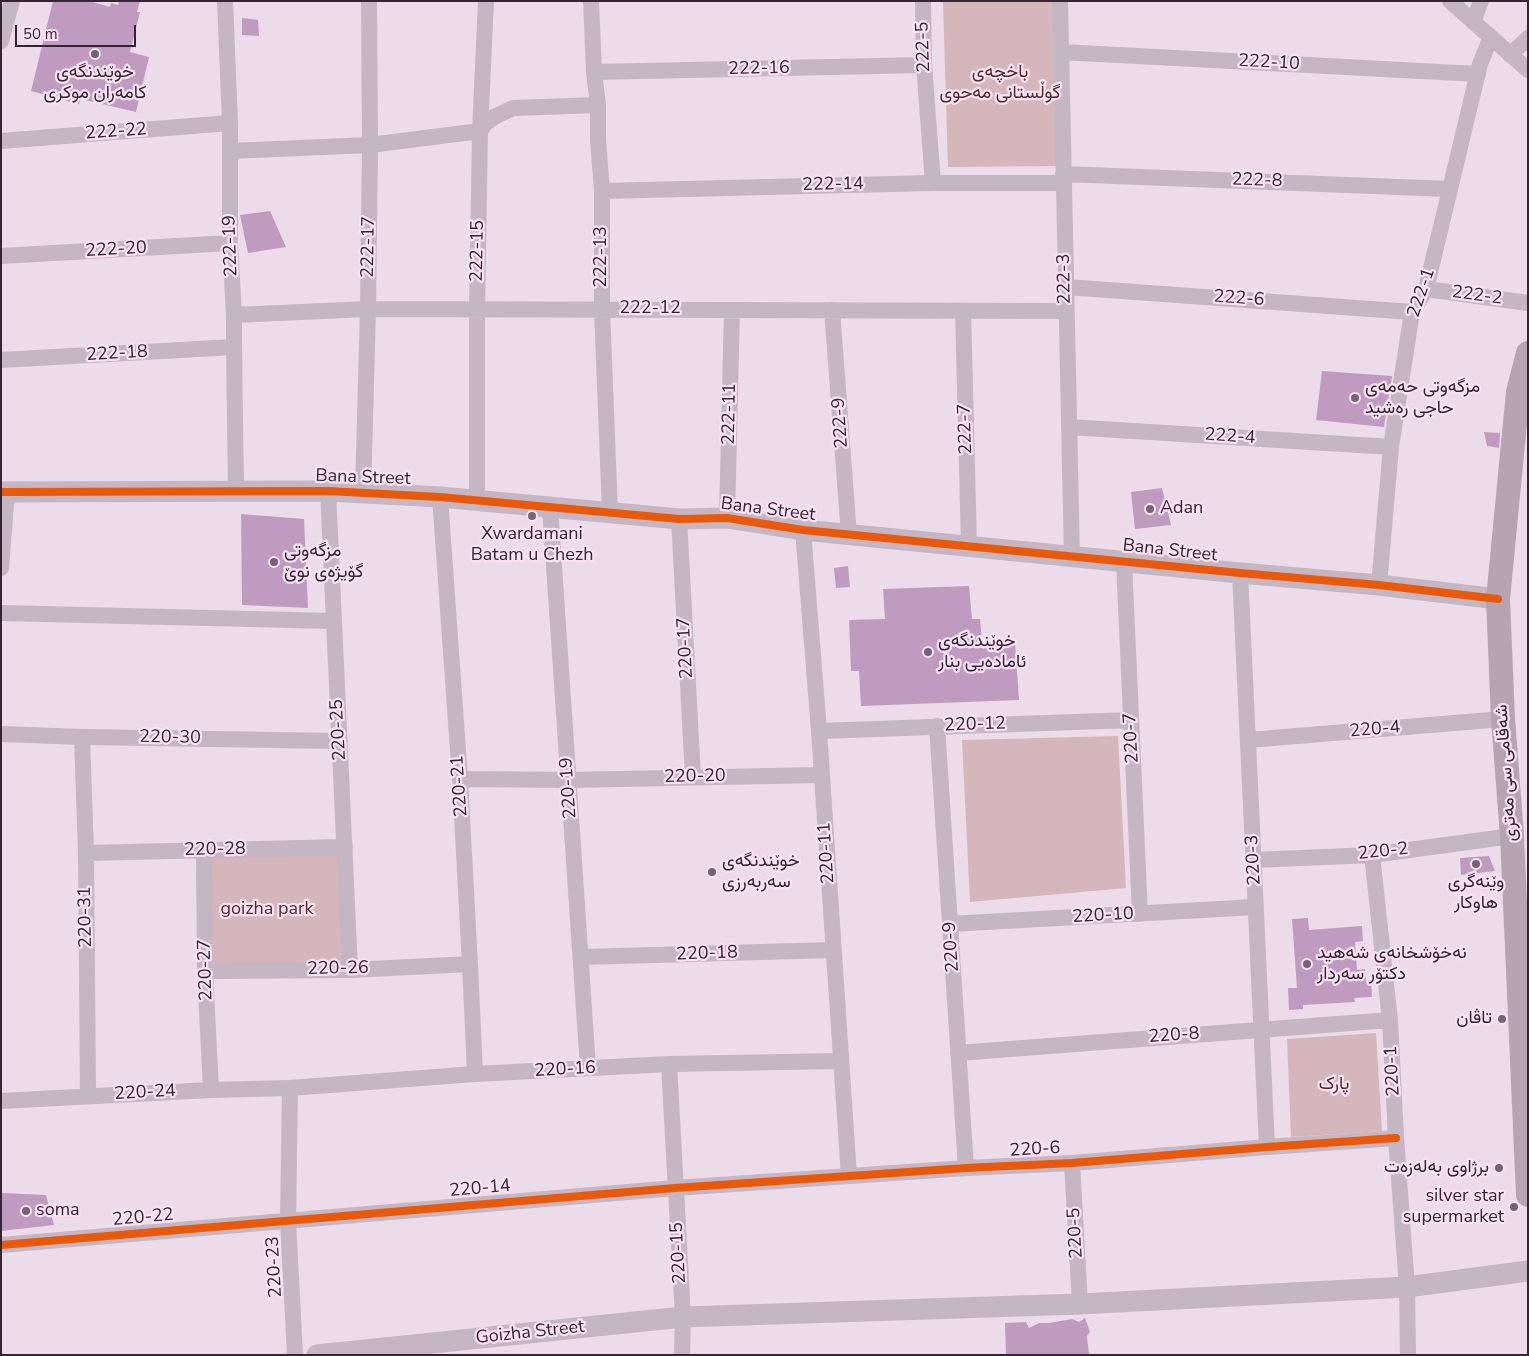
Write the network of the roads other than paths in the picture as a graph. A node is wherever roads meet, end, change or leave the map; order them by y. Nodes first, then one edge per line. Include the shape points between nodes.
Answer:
1 (12, 1) edge
2 (225, 1) edge
3 (369, 1) edge
4 (486, 1) edge
5 (591, 1) edge
6 (923, 1) edge
7 (1060, 1) edge
8 (1450, 1) edge
9 (1481, 1) edge
10 (1473, 22) junction
11 (1491, 37) junction
12 (1528, 38) edge
13 (1, 41) edge
14 (1061, 52) junction
15 (1510, 55) junction
16 (924, 65) junction
17 (1528, 70) edge
18 (594, 72) junction
19 (1478, 74) junction
20 (598, 105) junction
21 (230, 123) junction
22 (480, 131) junction
23 (1, 141) edge
24 (370, 145) junction
25 (230, 151) junction
26 (1063, 178) junction
27 (933, 183) junction
28 (1450, 189) junction
29 (602, 191) junction
30 (230, 243) junction
31 (1, 256) edge
32 (1066, 287) junction
33 (1426, 289) junction
34 (1528, 303) edge
35 (368, 309) junction
36 (477, 309) junction
37 (602, 309) junction
38 (732, 310) junction
39 (832, 310) junction
40 (963, 311) junction
41 (1066, 311) junction
42 (1412, 312) junction
43 (234, 315) junction
44 (234, 347) junction
45 (1528, 353) edge
46 (1, 360) edge
47 (1069, 427) junction
48 (1391, 446) junction
49 (1518, 485) edge
50 (236, 490) junction
51 (328, 491) junction
52 (4, 492) edge
53 (363, 492) junction
54 (440, 497) junction
55 (477, 500) junction
56 (550, 507) junction
57 (610, 512) junction
58 (727, 518) junction
59 (679, 519) junction
60 (803, 530) junction
61 (849, 535) junction
62 (969, 546) junction
63 (1072, 557) junction
64 (1124, 562) junction
65 (1, 568) edge
66 (1240, 573) junction
67 (1379, 585) junction
68 (1498, 599) junction
69 (1, 613) edge
70 (334, 621) junction
71 (1503, 719) junction
72 (1131, 720) junction
73 (938, 726) junction
74 (819, 731) junction
75 (1, 734) edge
76 (82, 737) junction
77 (1248, 740) junction
78 (340, 741) junction
79 (822, 775) junction
80 (694, 777) junction
81 (460, 779) junction
82 (568, 780) junction
83 (1516, 822) edge
84 (344, 847) junction
85 (204, 850) junction
86 (86, 853) junction
87 (1372, 855) junction
88 (1254, 860) junction
89 (1256, 907) junction
90 (1140, 914) junction
91 (950, 924) junction
92 (834, 950) junction
93 (580, 957) junction
94 (470, 964) junction
95 (350, 970) junction
96 (205, 971) junction
97 (1390, 1020) junction
98 (1262, 1029) junction
99 (958, 1053) junction
100 (841, 1061) junction
101 (669, 1064) junction
102 (588, 1068) junction
103 (475, 1074) junction
104 (290, 1088) junction
105 (211, 1090) junction
106 (88, 1096) junction
107 (1, 1101) edge
108 (1396, 1138) junction
109 (1267, 1147) junction
110 (1072, 1163) junction
111 (966, 1168) junction
112 (849, 1176) junction
113 (676, 1188) junction
114 (1528, 1195) edge
115 (288, 1221) junction
116 (1, 1245) edge
117 (1528, 1270) edge
118 (1407, 1287) junction
119 (1080, 1304) junction
120 (683, 1318) junction
121 (295, 1355) edge
122 (317, 1355) edge
123 (682, 1355) edge
124 (1408, 1355) edge

1 - 13 street
2 - 21 street, 222-19
3 - 24 street, 222-17
4 - 22 street, 222-15
5 - 18 street, 222-13
6 - 16 street, 222-5
7 - 14 street, 222-3
8 - 10 street
9 - 10 street
10 - 11 street
11 - 15 street
11 - 19 street, 222-1
12 - 15 street
14 - 19 street, 222-10
14 - 26 street, 222-3
15 - 17 street
16 - 18 street, 222-16
16 - 27 street, 222-5
18 - 20 street, 222-13
19 - 28 street, 222-1
20 - 22 street via 513,108 494,117
20 - 29 street, 222-13
21 - 23 street, 222-22
21 - 25 street, 222-19
22 - 24 street
22 - 36 street, 222-15
24 - 25 street
24 - 35 street, 222-17
25 - 30 street, 222-19
26 - 27 street, 222-14
26 - 28 street, 222-8
26 - 32 street, 222-3
27 - 29 street, 222-14
28 - 33 street, 222-1
29 - 37 street, 222-13
30 - 31 street, 222-20
30 - 43 street, 222-19
32 - 41 street, 222-3
32 - 42 street, 222-6
33 - 34 street, 222-2
33 - 42 street, 222-1
35 - 36 street, 222-12
35 - 43 street, 222-12
35 - 53 street, 222-17
36 - 37 street, 222-12
36 - 55 street, 222-15
37 - 38 street, 222-12
37 - 57 street, 222-13
38 - 39 street, 222-12
38 - 58 street, 222-11
39 - 40 street, 222-12
39 - 61 street, 222-9
40 - 41 street, 222-12
40 - 62 street, 222-7
41 - 47 street, 222-3
42 - 48 street, 222-1
43 - 44 street, 222-19
44 - 46 street, 222-18
44 - 50 street, 222-19
45 - 49 main road, شەقامی سی مەتری via 1518,392
47 - 48 street, 222-4
47 - 63 street, 222-3
48 - 67 street, 222-1
49 - 68 main road, شەقامی سی مەتری
50 - 51 street, Bana Street
50 - 52 street, Bana Street
51 - 53 street, Bana Street
51 - 70 street, 220-25
52 - 65 street
53 - 54 street, Bana Street
54 - 55 street, Bana Street
54 - 81 street, 220-21
55 - 56 street, Bana Street
56 - 57 street, Bana Street
56 - 82 street, 220-19
57 - 59 street, Bana Street
58 - 59 street, Bana Street
58 - 60 street, Bana Street
59 - 80 street, 220-17
60 - 61 street, Bana Street
60 - 74 street, 220-11
61 - 62 street, Bana Street
62 - 63 street, Bana Street
63 - 64 street, Bana Street
64 - 66 street, Bana Street
64 - 72 street, 220-7
66 - 67 street, Bana Street
66 - 77 street, 220-3
67 - 68 street, Bana Street
68 - 71 main road, شەقامی سی مەتری
69 - 70 street
70 - 78 street, 220-25
71 - 77 street, 220-4
71 - 83 main road, شەقامی سی مەتری
72 - 73 street, 220-12
72 - 90 street, 220-7
73 - 74 street, 220-12
73 - 91 street, 220-9
74 - 79 street, 220-11
75 - 76 street, 220-30
76 - 78 street, 220-30
76 - 86 street, 220-31
77 - 88 street, 220-3
78 - 84 street, 220-25
79 - 80 street, 220-20
79 - 92 street, 220-11
80 - 82 street, 220-20
81 - 82 street, 220-20
81 - 94 street, 220-21
82 - 93 street, 220-19
83 - 87 street, 220-2
83 - 114 main road, شەقامی سی مەتری
84 - 85 street, 220-28
84 - 95 street, 220-25
85 - 86 street, 220-28
85 - 96 street, 220-27
86 - 106 street, 220-31
87 - 88 street, 220-2
87 - 97 street, 220-1
88 - 89 street, 220-3
89 - 90 street, 220-10
89 - 98 street, 220-3
90 - 91 street, 220-10
91 - 99 street, 220-9
92 - 93 street, 220-18
92 - 100 street, 220-11
93 - 102 street, 220-19
94 - 95 street, 220-26
94 - 103 street, 220-21
95 - 96 street, 220-26
96 - 105 street, 220-27
97 - 98 street, 220-8
97 - 108 street, 220-1
98 - 99 street, 220-8
98 - 109 street, 220-3
99 - 111 street, 220-9
100 - 101 street, 220-16
100 - 112 street, 220-11
101 - 102 street, 220-16
101 - 113 street, 220-15
102 - 103 street, 220-16
103 - 104 street, 220-16
104 - 105 street, 220-24
104 - 115 street, 220-23
105 - 106 street, 220-24
106 - 107 street, 220-24
108 - 109 street, 220-6
108 - 118 street, 220-1
109 - 110 street, 220-6
110 - 111 street, 220-6
110 - 119 street, 220-5
111 - 112 street, 220-6
112 - 113 street, 220-6
113 - 115 street, 220-14
113 - 120 street, 220-15
115 - 116 street, 220-22
115 - 121 street, 220-23
117 - 118 street, Goizha Street
118 - 119 street, Goizha Street
118 - 124 street, 220-1
119 - 120 street, Goizha Street
120 - 122 street, Goizha Street
120 - 123 street, 220-15

